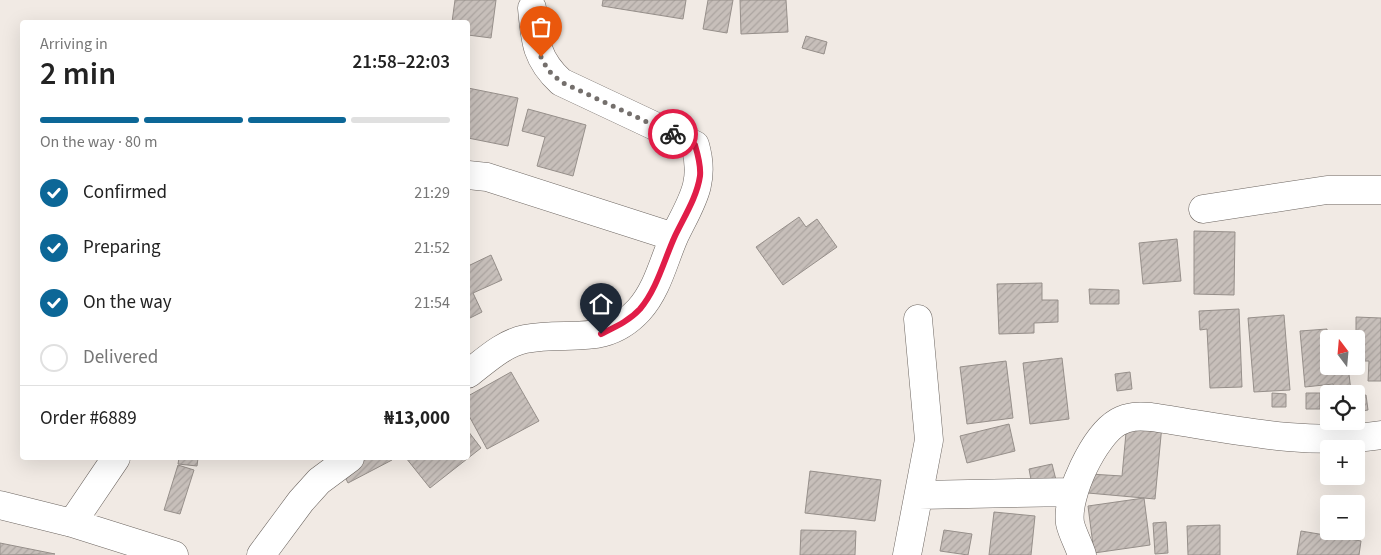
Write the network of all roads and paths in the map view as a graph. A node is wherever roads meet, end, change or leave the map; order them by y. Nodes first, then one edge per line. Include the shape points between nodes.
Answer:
1 (532, 8) dead end
2 (470, 175) edge
3 (1381, 190) edge
4 (1203, 209) dead end
5 (674, 237) junction
6 (918, 319) dead end
7 (470, 373) edge
8 (1381, 434) edge
9 (115, 460) edge
10 (347, 460) edge
11 (1073, 492) junction
12 (919, 495) junction
13 (0, 505) edge
14 (72, 523) junction
15 (174, 555) edge
16 (260, 555) edge
17 (907, 555) edge
18 (1082, 555) edge

1 - 5 street via 541,57 548,70 561,82 695,145 700,176
2 - 5 street via 487,177
3 - 4 street via 1327,190
5 - 7 street via 653,290 640,309 625,322 601,334 548,336 512,342
6 - 12 street via 929,440
8 - 11 street via 1360,438 1305,439 1151,416 1130,416 1116,423 1101,438
9 - 14 street
10 - 16 street via 319,481
11 - 12 street
11 - 18 street via 1070,523
12 - 17 street
13 - 14 street
14 - 15 street

